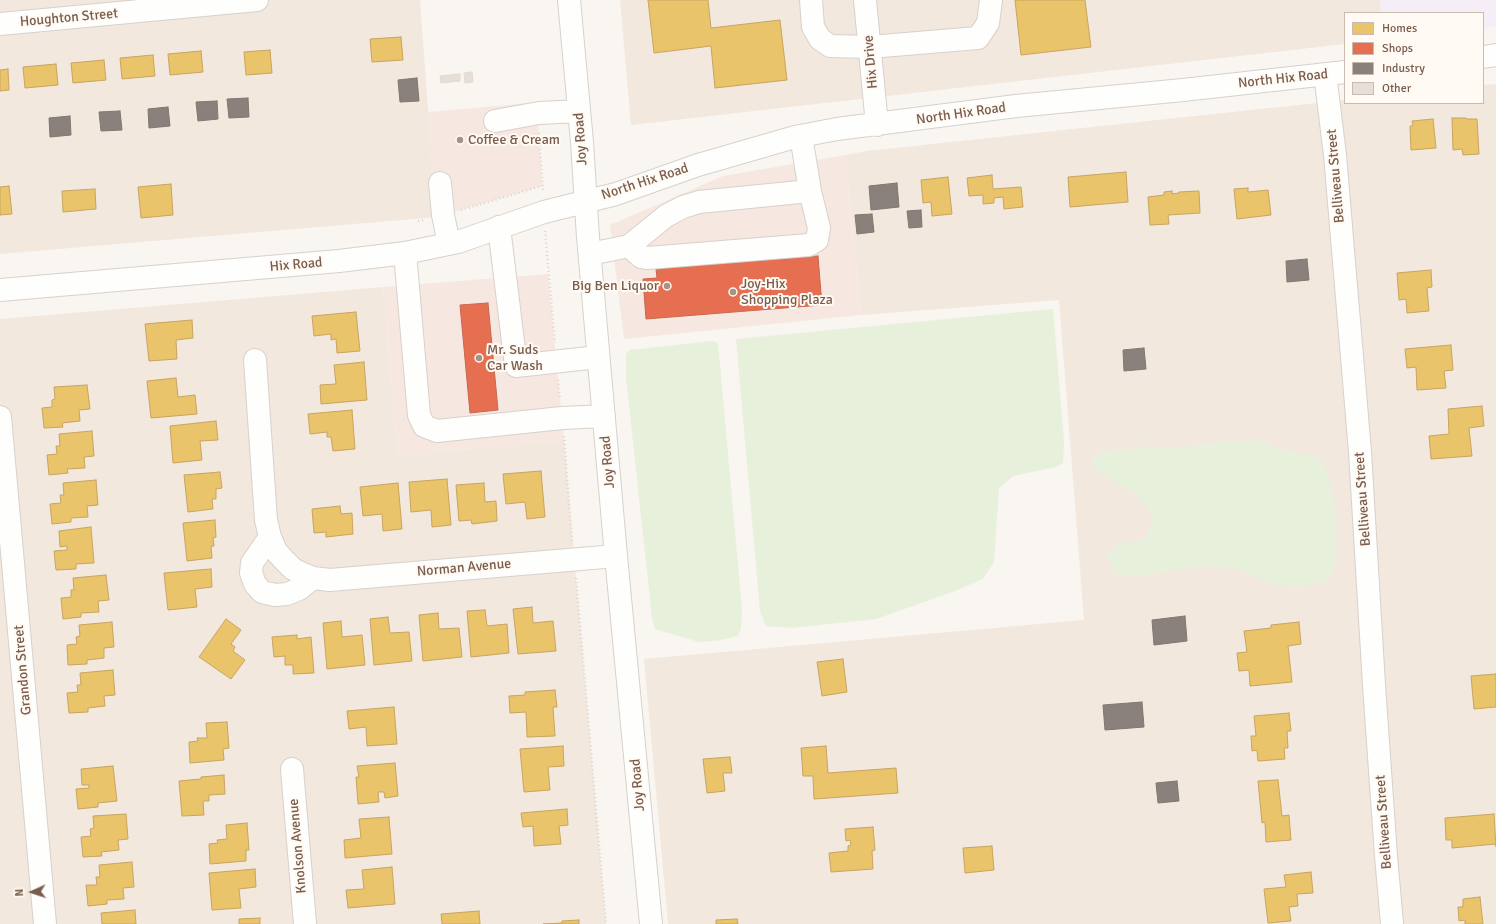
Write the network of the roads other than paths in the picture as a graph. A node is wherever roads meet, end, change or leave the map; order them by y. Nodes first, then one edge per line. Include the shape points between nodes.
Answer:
1 (257, 0) edge
2 (569, 0) edge
3 (811, 0) edge
4 (865, 0) edge
5 (991, 0) edge
6 (0, 24) edge
7 (870, 47) junction
8 (1496, 55) edge
9 (1484, 57) edge
10 (1335, 73) edge
11 (579, 111) junction
12 (495, 121) dead end
13 (877, 125) junction
14 (801, 136) junction
15 (440, 183) dead end
16 (810, 191) junction
17 (585, 201) junction
18 (499, 227) junction
19 (449, 244) junction
20 (629, 246) junction
21 (405, 253) junction
22 (590, 254) junction
23 (0, 290) edge
24 (598, 357) junction
25 (255, 360) dead end
26 (604, 416) junction
27 (0, 417) edge
28 (270, 537) junction
29 (616, 556) junction
30 (313, 578) junction
31 (292, 769) dead end
32 (45, 924) edge
33 (305, 924) edge
34 (651, 924) edge
35 (1392, 924) edge

1 - 6 street, Houghton Street
2 - 11 street, Joy Road
3 - 7 street via 813,27 820,39 830,46
4 - 7 street, Hix Drive
5 - 7 street via 988,23 978,38
7 - 13 street, Hix Drive
8 - 9 street
10 - 13 street, North Hix Road via 1031,105
10 - 35 street, Belliveau Street via 1335,155 1360,452
11 - 12 street via 539,113
11 - 17 street, Joy Road
13 - 14 street, North Hix Road
14 - 16 street
14 - 17 street, North Hix Road via 698,165 616,194
15 - 19 street
16 - 20 street via 699,202 666,216
16 - 20 street via 819,228 817,240 809,245 648,258 641,257
17 - 18 street, Hix Road
17 - 22 street, Joy Road
18 - 19 street, Hix Road
18 - 24 street via 516,366
19 - 21 street, Hix Road
20 - 22 street
21 - 23 street, Hix Road
21 - 26 street via 419,415 424,426 437,431
22 - 24 street, Joy Road
24 - 26 street, Joy Road
25 - 28 street, Norman Avenue via 266,520
26 - 29 street, Joy Road
27 - 32 street, Grandon Street
28 - 30 street, Norman Avenue via 276,550 293,569
28 - 30 street via 252,563 251,573 255,584 262,592 287,594 299,589
29 - 30 street, Norman Avenue via 330,580
29 - 34 street, Joy Road
31 - 33 street, Knolson Avenue

